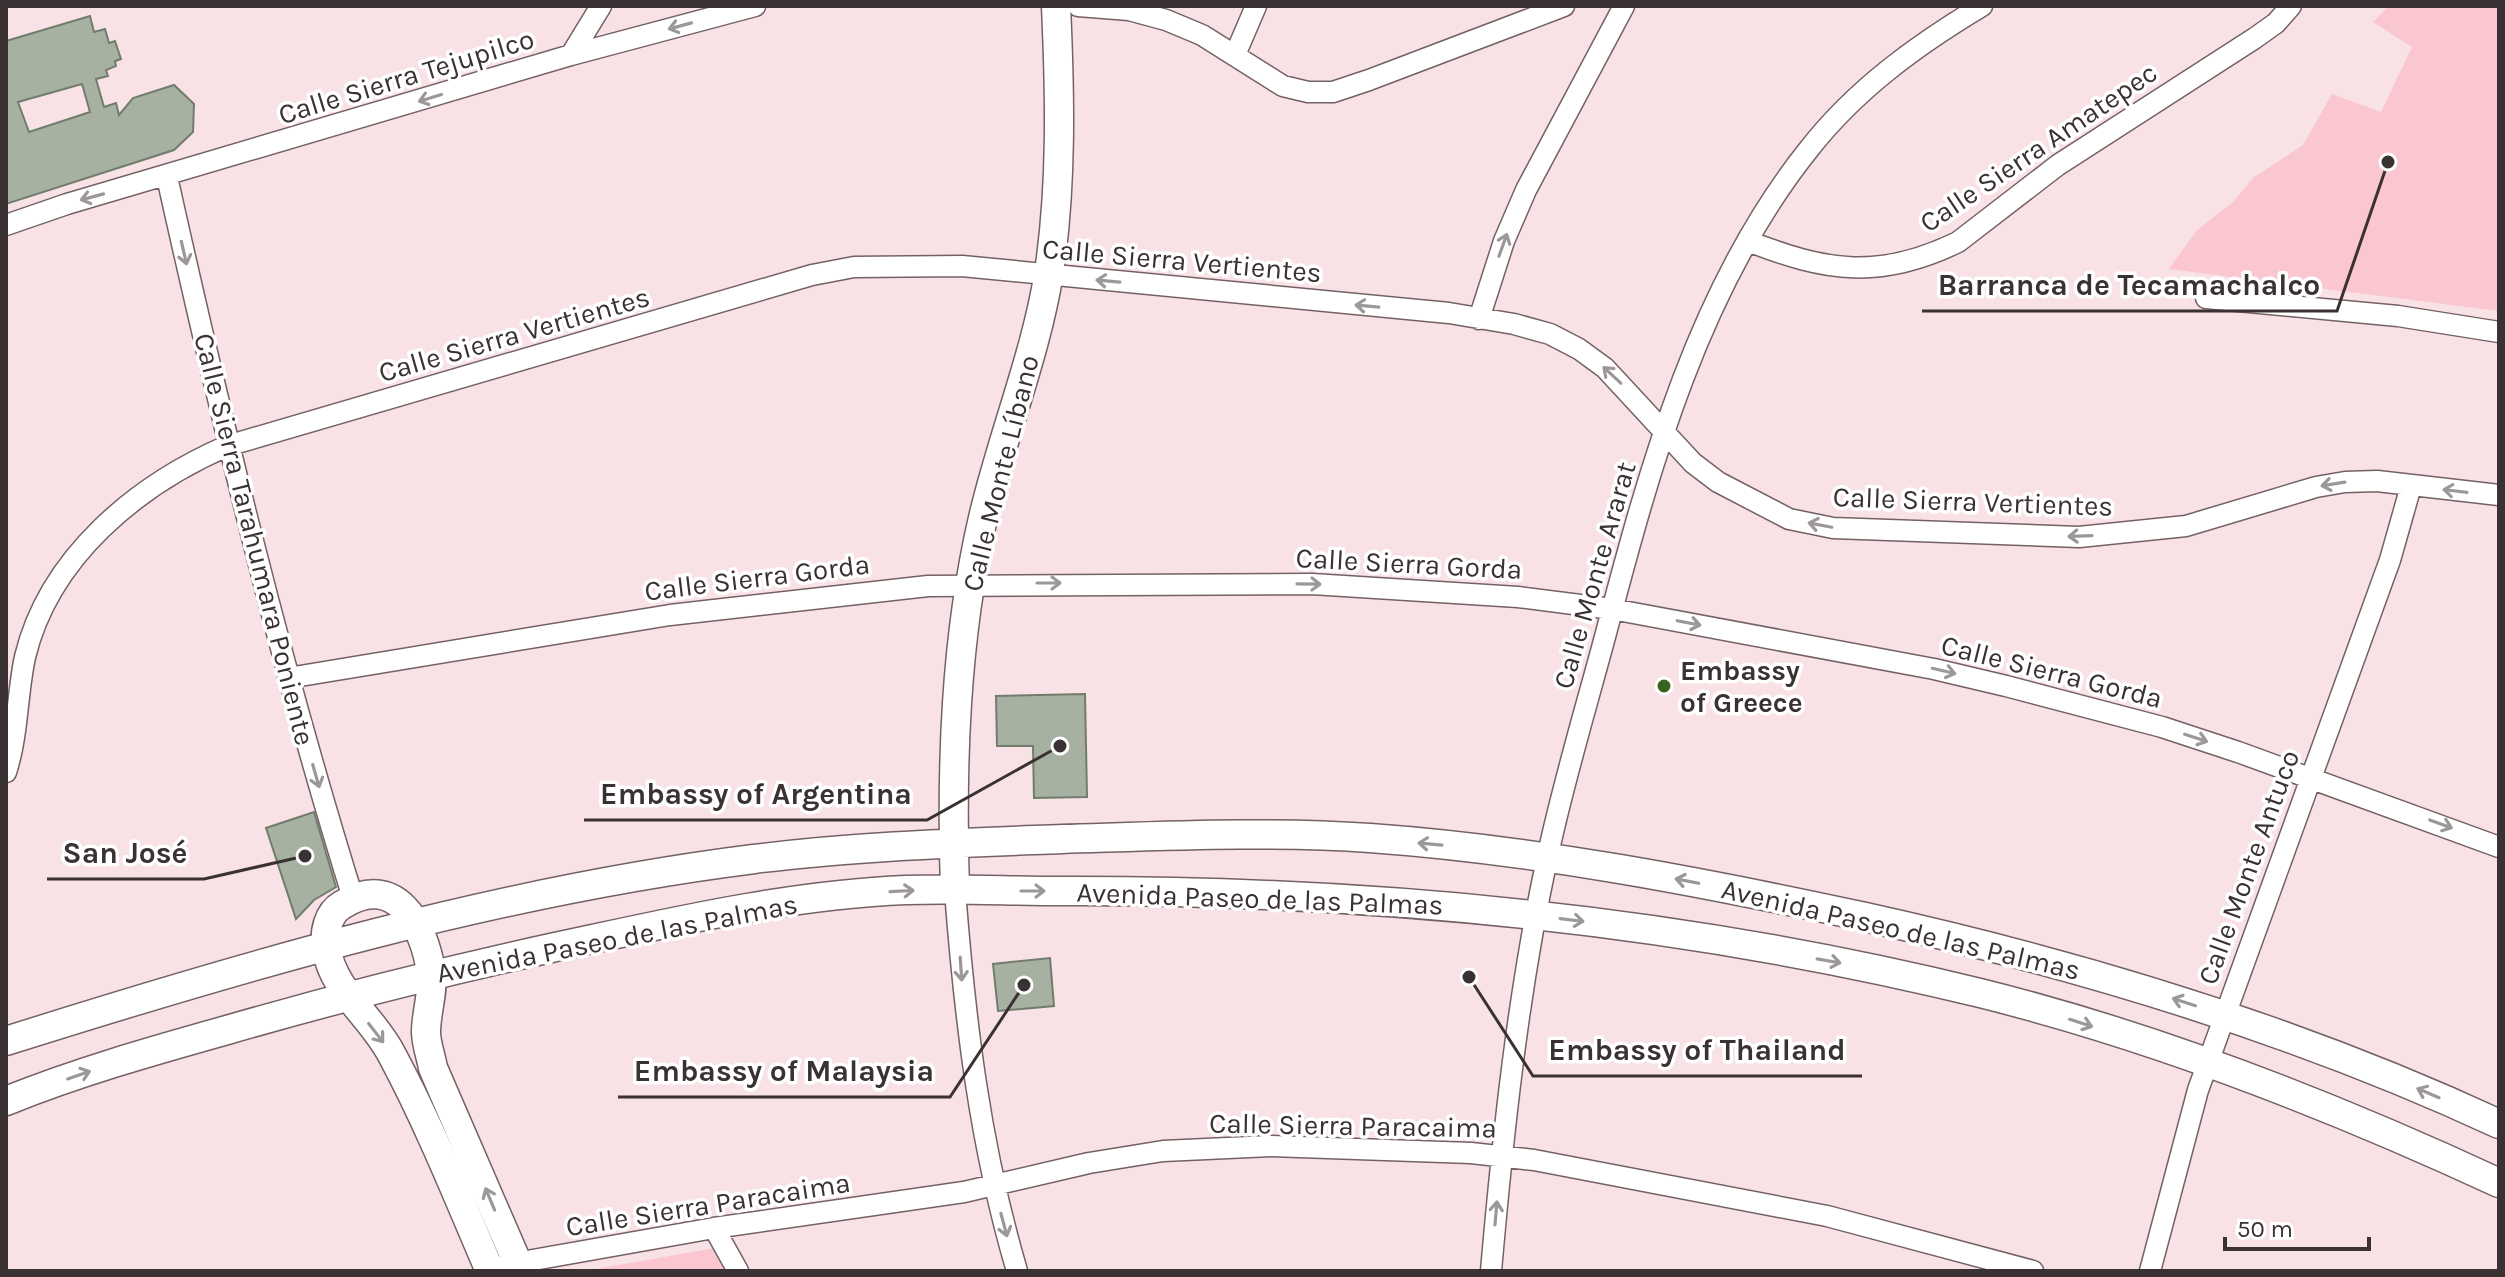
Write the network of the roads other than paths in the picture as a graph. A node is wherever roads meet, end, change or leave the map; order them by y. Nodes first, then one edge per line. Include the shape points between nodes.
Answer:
1 (601, 6) edge
2 (755, 6) edge
3 (1056, 6) edge
4 (1078, 6) edge
5 (1256, 6) edge
6 (1564, 6) edge
7 (1624, 6) edge
8 (1982, 6) edge
9 (2291, 6) edge
10 (571, 55) junction
11 (1235, 55) junction
12 (167, 177) junction
13 (6, 225) edge
14 (1748, 241) junction
15 (1049, 276) junction
16 (2206, 298) dead end
17 (1479, 319) junction
18 (2499, 332) edge
19 (1664, 432) junction
20 (227, 446) junction
21 (2411, 486) junction
22 (2499, 495) edge
23 (971, 584) junction
24 (1612, 609) junction
25 (288, 678) junction
26 (10, 726) edge
27 (6, 772) edge
28 (2310, 776) junction
29 (954, 843) junction
30 (2499, 847) edge
31 (1547, 858) junction
32 (955, 891) junction
33 (353, 898) junction
34 (1537, 916) junction
35 (416, 922) junction
36 (326, 946) junction
37 (432, 974) junction
38 (346, 996) junction
39 (2224, 1014) junction
40 (6, 1041) edge
41 (2207, 1064) junction
42 (6, 1101) edge
43 (2499, 1124) edge
44 (1501, 1156) junction
45 (2499, 1183) edge
46 (994, 1185) junction
47 (714, 1228) junction
48 (520, 1267) edge
49 (485, 1270) edge
50 (738, 1271) edge
51 (1017, 1271) edge
52 (1491, 1271) edge
53 (2033, 1271) edge
54 (2150, 1271) edge

1 - 10 street
2 -> 10 street, Calle Sierra Tejupilco
3 - 15 main road, Calle Monte Líbano via 1059,114
4 - 11 street via 1129,10 1166,20
5 - 11 street
6 - 11 street via 1333,92 1283,86
17 -> 7 street via 1526,190
8 - 14 street, Calle Monte Ararat via 1901,59 1836,117 1784,183
9 - 14 street, Calle Sierra Amatepec via 2255,38 2093,140 1958,242 1935,253 1869,269 1837,268 1796,260
10 -> 12 street, Calle Sierra Tejupilco
12 -> 13 street
12 -> 20 street, Calle Sierra Tarahumara Poniente
14 - 19 street, Calle Monte Ararat
17 -> 15 street, Calle Sierra Vertientes
15 - 20 street, Calle Sierra Vertientes via 909,264 812,275
15 - 23 main road, Calle Monte Líbano via 982,520
16 - 18 street via 2398,316
19 -> 17 street, Calle Sierra Vertientes via 1643,405 1579,349 1550,334
21 -> 19 street, Calle Sierra Vertientes via 2377,481 2316,487 2186,526 2142,533 2079,537 1880,532 1789,519 1749,501 1693,463
19 - 24 street, Calle Monte Ararat
20 - 25 street, Calle Sierra Tarahumara Poniente
20 - 26 street, Calle Sierra Vertientes via 158,483 84,546 37,621
22 -> 21 street, Calle Sierra Vertientes
21 - 28 street, Calle Monte Antuco via 2390,560
23 -> 24 street, Calle Sierra Gorda via 1312,584 1518,597
23 - 25 street, Calle Sierra Gorda via 670,615
23 - 29 main road, Calle Monte Líbano via 962,641
24 -> 28 street, Calle Sierra Gorda via 1934,669 2162,727
24 - 31 street, Calle Monte Ararat
25 -> 33 street, Calle Sierra Tarahumara Poniente
26 - 27 street, Calle Sierra Vertientes
28 -> 30 street, Calle Sierra Gorda
28 - 39 street, Calle Monte Antuco
31 -> 29 main road, Avenida Paseo de las Palmas via 1369,838 1288,835
29 - 32 main road, Calle Monte Líbano
29 - 35 main road, Avenida Paseo de las Palmas via 753,859
31 - 34 street, Calle Monte Ararat
39 -> 31 main road, Avenida Paseo de las Palmas via 1923,930 1671,877
32 -> 34 main road, Avenida Paseo de las Palmas via 1279,894 1462,905
37 -> 32 main road, Avenida Paseo de las Palmas via 684,919 907,890
32 -> 46 street, Calle Monte Líbano via 971,1064
33 - 35 main road via 370,893 389,896
33 - 36 main road via 337,907 327,923
34 -> 41 main road, Avenida Paseo de las Palmas via 1681,934 1874,969 1982,994
34 - 44 street, Calle Monte Ararat
35 - 36 main road, Avenida Paseo de las Palmas
35 - 37 main road
36 - 38 main road
36 - 40 main road, Avenida Paseo de las Palmas
37 - 38 main road, Avenida Paseo de las Palmas
48 -> 37 main road via 433,1068 426,1035
42 -> 38 main road, Avenida Paseo de las Palmas via 139,1055
38 -> 49 main road via 391,1053
39 - 41 street, Calle Monte Antuco
43 -> 39 main road, Avenida Paseo de las Palmas
41 - 45 main road, Avenida Paseo de las Palmas
41 - 54 street, Calle Monte Antuco
44 - 46 street, Calle Sierra Paracaima via 1271,1146 1163,1151
52 -> 44 street, Calle Monte Ararat
44 - 53 street, Calle Sierra Paracaima via 1827,1216
46 - 47 street, Calle Sierra Paracaima
46 -> 51 street, Calle Monte Líbano
47 - 48 street, Calle Sierra Paracaima
47 - 50 street
48 - 49 street, Calle Sierra Paracaima

